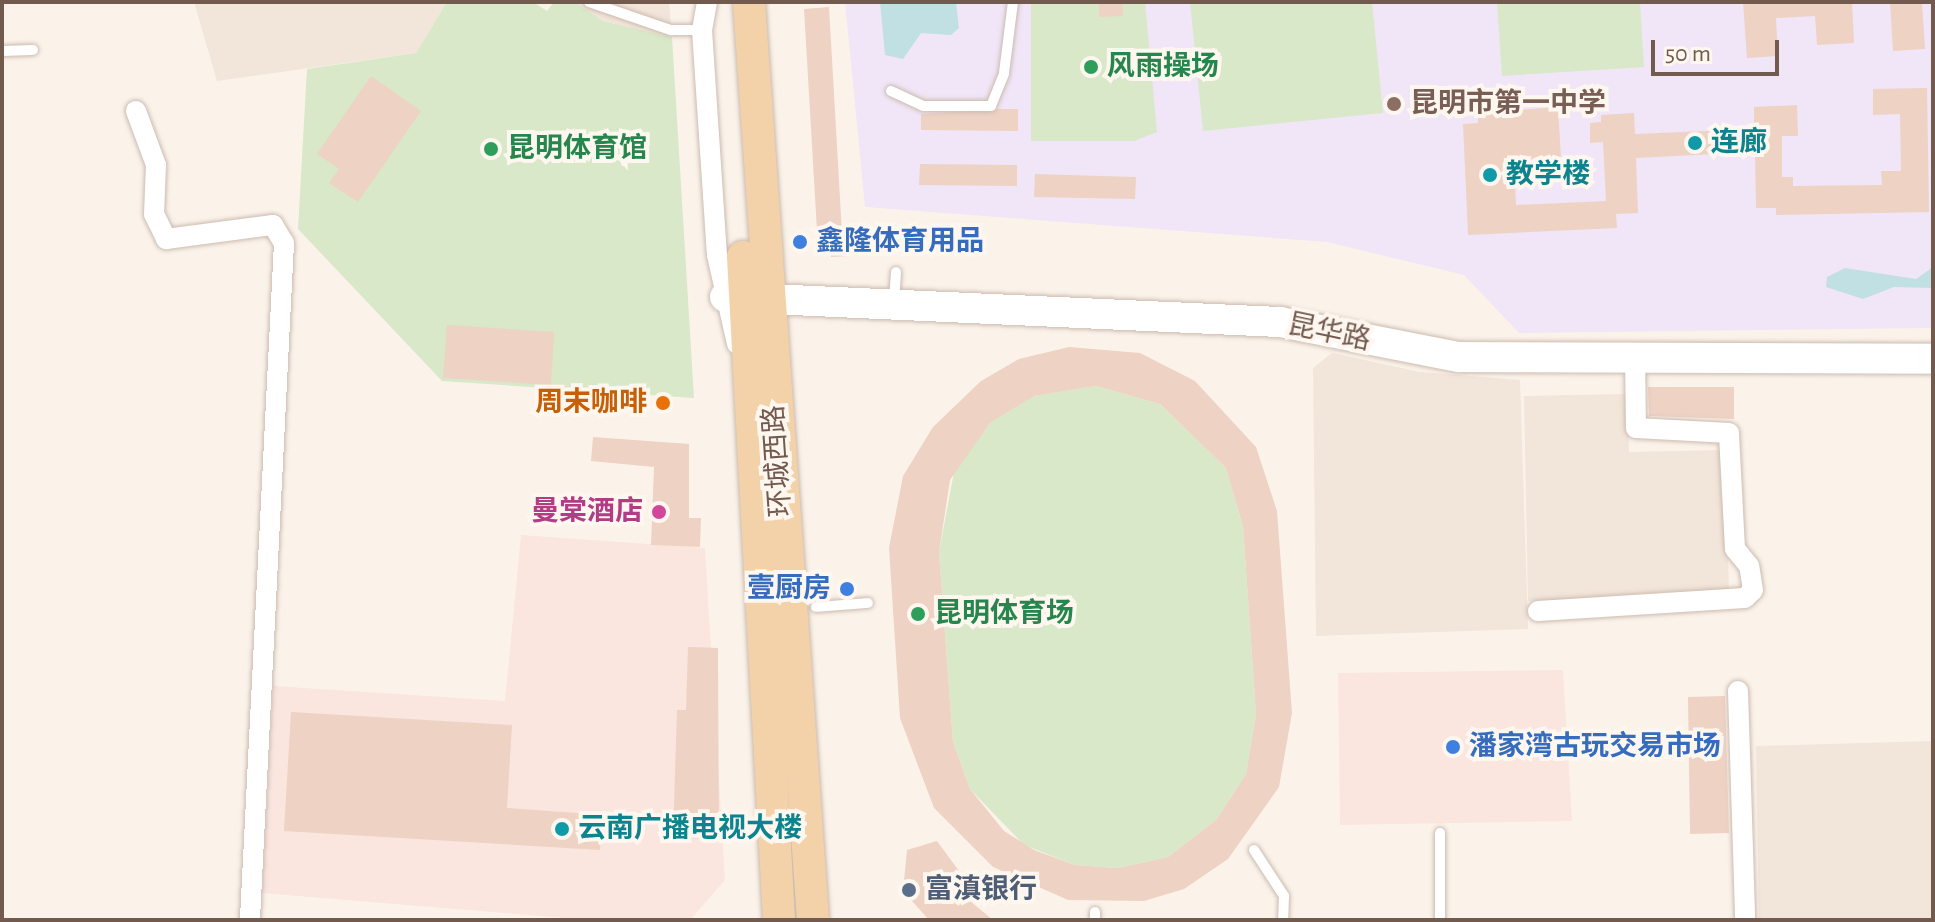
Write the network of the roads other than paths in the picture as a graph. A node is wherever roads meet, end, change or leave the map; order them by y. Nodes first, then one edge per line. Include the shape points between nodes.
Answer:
1 (589, 2) edge
2 (707, 2) edge
3 (727, 2) edge
4 (749, 2) edge
5 (1013, 2) edge
6 (702, 30) junction
7 (33, 50) dead end
8 (2, 51) edge
9 (891, 91) dead end
10 (136, 111) dead end
11 (746, 296) junction
12 (1933, 359) edge
13 (1635, 360) junction
14 (868, 603) dead end
15 (816, 607) dead end
16 (1538, 611) dead end
17 (1738, 691) dead end
18 (1440, 833) dead end
19 (1254, 850) dead end
20 (250, 920) edge
21 (779, 920) edge
22 (813, 920) edge
23 (1283, 920) edge
24 (1440, 920) edge
25 (1745, 920) edge

1 - 6 lane via 671,30
2 - 6 street
3 - 11 main road, 环城西路
4 - 11 main road, 环城西路
5 - 9 lane via 1004,73 991,106 923,106
6 - 11 street
7 - 8 lane
10 - 20 street via 156,165 154,214 166,239 273,225 284,243 265,725
11 - 13 street, 昆华路 via 895,287 1280,322 1459,357
11 - 21 main road, 环城西路
11 - 22 main road, 环城西路
12 - 13 street, 昆华路
13 - 16 street via 1636,428 1729,433 1735,549 1749,566 1753,590 1745,598
14 - 15 lane
17 - 25 street
18 - 24 lane
19 - 23 lane via 1284,896

